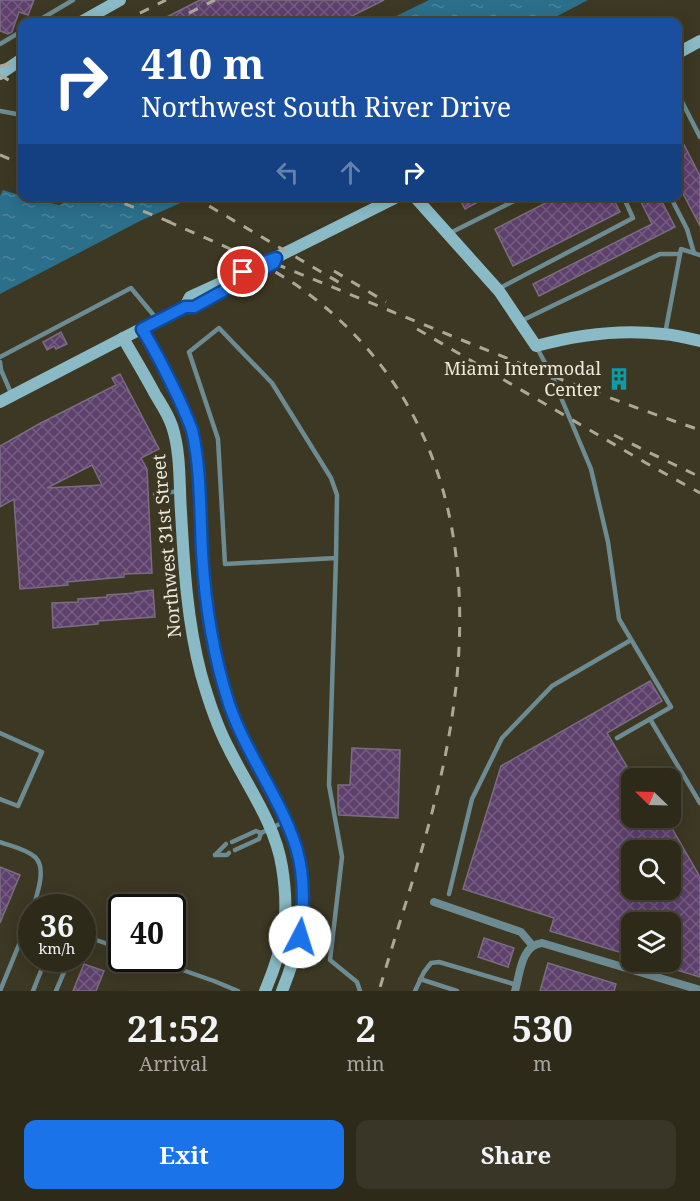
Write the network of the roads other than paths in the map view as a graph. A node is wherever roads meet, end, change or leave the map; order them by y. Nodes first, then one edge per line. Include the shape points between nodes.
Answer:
1 (73, 0) edge
2 (120, 0) edge
3 (43, 18) edge
4 (88, 18) edge
5 (18, 33) edge
6 (700, 41) edge
7 (0, 44) edge
8 (682, 51) edge
9 (18, 62) edge
10 (0, 74) edge
11 (682, 102) edge
12 (0, 111) edge
13 (18, 114) edge
14 (700, 137) edge
15 (389, 201) edge
16 (418, 201) edge
17 (514, 201) edge
18 (625, 201) edge
19 (673, 201) edge
20 (448, 234) junction
21 (694, 253) junction
22 (680, 254) junction
23 (700, 255) edge
24 (498, 289) junction
25 (158, 320) junction
26 (520, 321) junction
27 (142, 329) junction
28 (665, 334) junction
29 (123, 338) junction
30 (700, 341) edge
31 (536, 346) junction
32 (0, 357) edge
33 (0, 362) edge
34 (1, 370) edge
35 (12, 396) junction
36 (0, 402) edge
37 (199, 490) junction
38 (180, 491) junction
39 (155, 494) dead end
40 (336, 558) junction
41 (631, 640) junction
42 (650, 719) junction
43 (0, 733) edge
44 (617, 738) dead end
45 (0, 799) edge
46 (700, 803) edge
47 (286, 821) junction
48 (266, 830) junction
49 (0, 842) edge
50 (232, 842) dead end
51 (226, 844) dead end
52 (235, 850) dead end
53 (230, 853) dead end
54 (36, 894) edge
55 (449, 894) dead end
56 (434, 902) dead end
57 (18, 947) edge
58 (531, 947) junction
59 (40, 972) edge
60 (64, 972) edge
61 (186, 972) edge
62 (420, 979) junction
63 (516, 988) edge
64 (270, 990) edge
65 (700, 990) edge
66 (0, 991) edge
67 (33, 991) edge
68 (56, 991) edge
69 (237, 991) edge
70 (282, 991) edge
71 (360, 991) edge
72 (415, 991) edge
73 (457, 991) edge

1 - 3 lane
2 - 4 street
5 - 7 lane
6 - 8 street
9 - 10 street
11 - 14 lane
12 - 13 lane
15 - 25 street via 190,297 185,307
16 - 20 street
17 - 20 lane
18 - 24 lane via 633,218
19 - 21 lane
20 - 24 street
21 - 22 lane via 681,249
21 - 23 lane
22 - 26 lane via 660,254
22 - 28 lane
24 - 26 street
25 - 27 street
25 - 32 lane via 131,288
26 - 31 street
27 - 29 street
27 - 37 street, Northwest 31st Street via 188,419
28 - 30 street
28 - 31 street via 597,335
29 - 35 street
29 - 38 street, Northwest 31st Street via 172,425
31 - 41 lane via 591,469 608,542 618,616
33 - 34 lane
34 - 35 lane
35 - 36 street
37 - 38 street
37 - 47 street, Northwest 31st Street via 205,583 217,662 239,729
38 - 39 lane
38 - 48 street, Northwest 31st Street via 187,596 201,674 221,732
40 - 40 lane via 225,564 218,439 189,352 219,328 272,383 331,478 337,495
40 - 71 lane via 329,785 342,857 330,960 357,982
41 - 42 lane via 671,707
41 - 55 lane via 552,686 502,738 472,799
42 - 44 lane
42 - 46 lane
43 - 45 lane via 42,752 18,806
47 - 48 lane
47 - 70 street, Northwest 31st Street via 302,876 303,919
48 - 50 lane
48 - 52 lane
48 - 64 street, Northwest 31st Street via 280,856 285,895 284,933
49 - 54 lane via 30,854 39,862
51 - 53 lane via 215,855
56 - 58 street via 521,932
57 - 66 lane
58 - 63 street
58 - 65 street via 552,945
59 - 67 lane
60 - 68 lane
61 - 69 lane
62 - 63 lane via 431,963 440,962
62 - 72 lane
62 - 73 lane

